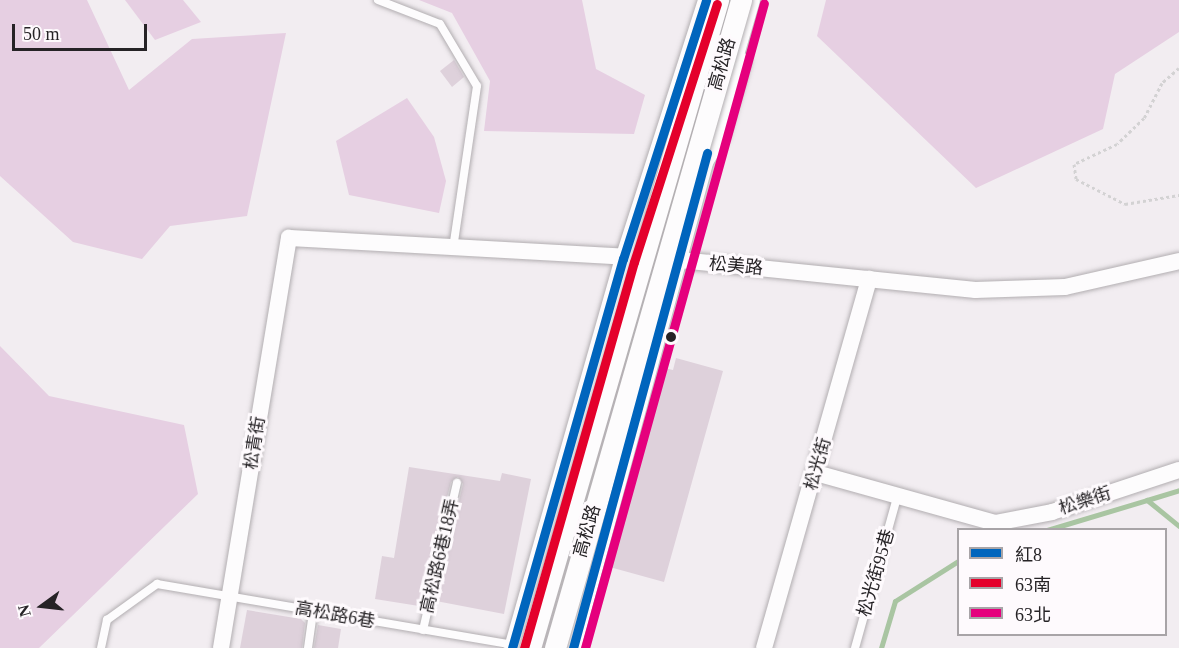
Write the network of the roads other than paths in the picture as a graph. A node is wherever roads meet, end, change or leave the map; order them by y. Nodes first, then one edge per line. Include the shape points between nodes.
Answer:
1 (378, 0) edge
2 (697, 0) edge
3 (706, 0) edge
4 (718, 0) edge
5 (741, 0) edge
6 (752, 0) edge
7 (762, 0) edge
8 (657, 153) junction
9 (704, 164) junction
10 (289, 238) joint
11 (453, 248) junction
12 (623, 259) junction
13 (680, 260) junction
14 (1179, 261) edge
15 (869, 279) junction
16 (1179, 470) edge
17 (816, 473) junction
18 (457, 483) dead end
19 (897, 498) junction
20 (230, 597) junction
21 (313, 612) junction
22 (423, 630) junction
23 (518, 647) edge
24 (101, 648) edge
25 (221, 648) edge
26 (308, 648) edge
27 (555, 648) edge
28 (573, 648) edge
29 (764, 648) edge
30 (855, 648) edge

1 - 11 lane via 440,24 477,86
2 - 8 street via 660,120
3 - 8 street
4 - 23 street, 高松路, bridge
5 - 27 street, 高松路, bridge
6 - 9 street, 高松路
7 - 9 street, 高松路 via 720,136
8 - 12 street
9 - 13 street, 高松路
10 - 11 street, 松美路
10 - 20 street, 松青街
11 - 12 street, 松美路
12 - 13 street, 松美路
12 - 23 street
13 - 15 street, 松美路
13 - 28 street, 高松路
14 - 15 street, 松美路 via 1065,287 975,290
15 - 17 street, 松光街
16 - 19 street, 松樂街 via 1019,521 995,523
17 - 19 street, 松樂街
17 - 29 street, 松光街
18 - 22 lane, 高松路6巷18弄
19 - 30 lane, 松光街95巷
20 - 21 lane, 高松路6巷
20 - 24 lane, 高松路6巷 via 157,584 107,620
20 - 25 street, 松青街
21 - 22 lane, 高松路6巷
21 - 26 lane
22 - 23 lane, 高松路6巷

